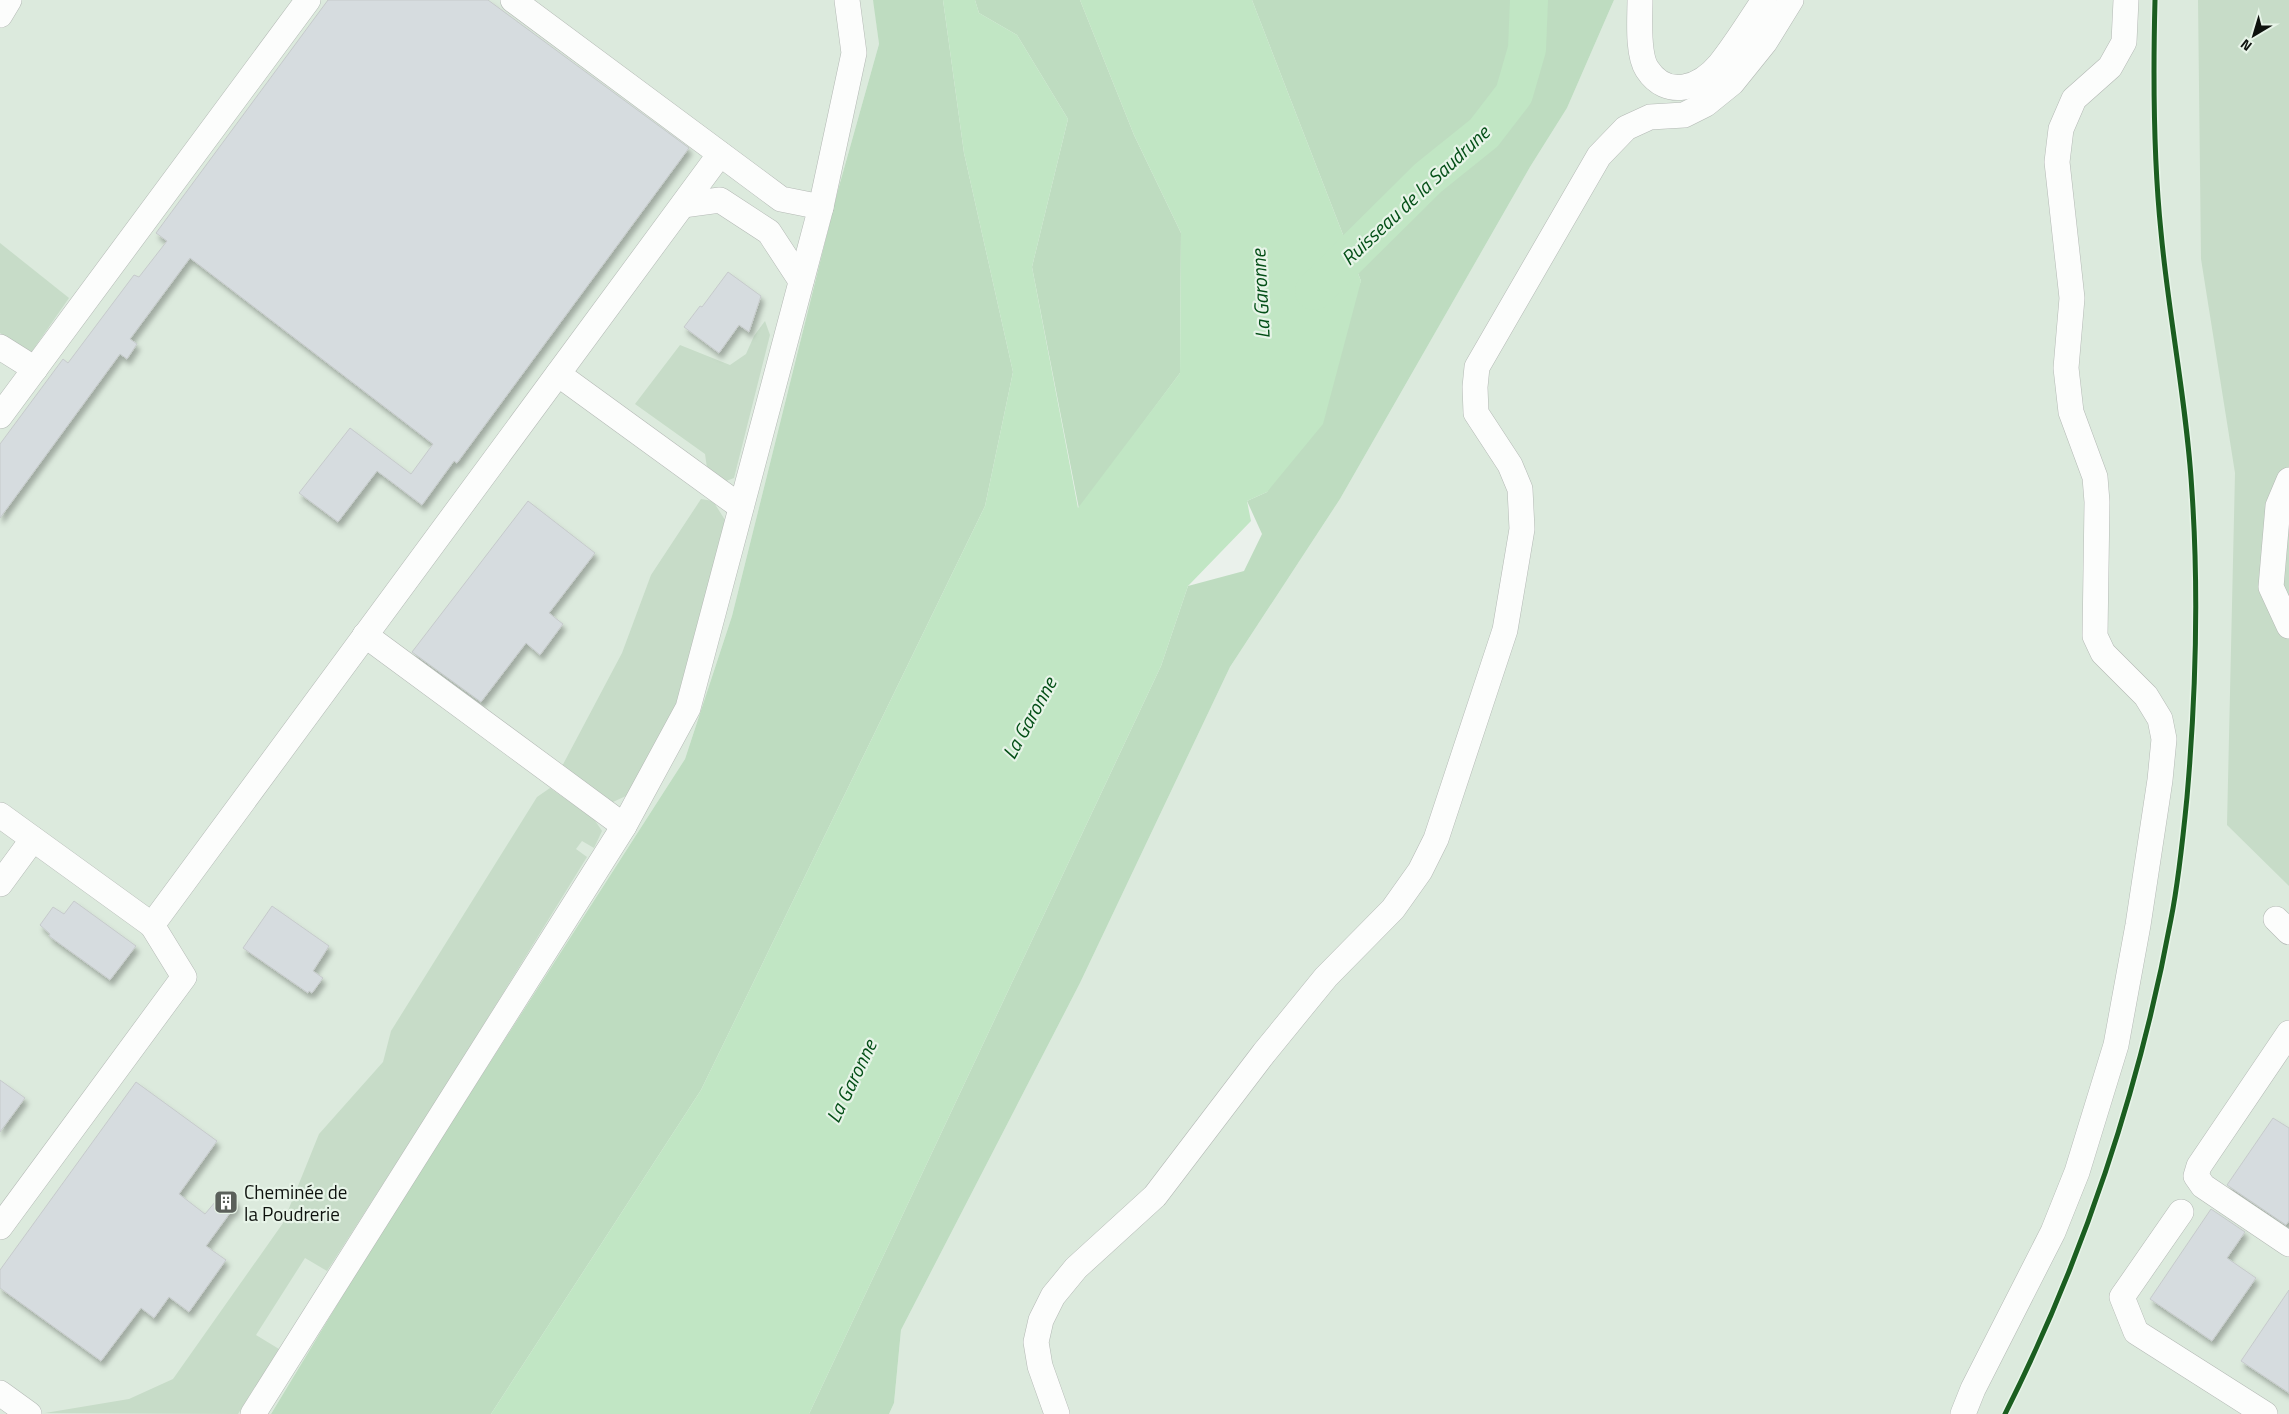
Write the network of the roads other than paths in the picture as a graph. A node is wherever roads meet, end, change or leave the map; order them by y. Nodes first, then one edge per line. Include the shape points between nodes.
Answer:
1 (9, 0) edge
2 (308, 0) edge
3 (513, 0) edge
4 (847, 0) edge
5 (1640, 0) edge
6 (1764, 0) edge
7 (1792, 0) edge
8 (2126, 0) edge
9 (0, 15) edge
10 (720, 154) junction
11 (683, 205) junction
12 (821, 207) junction
13 (801, 281) junction
14 (0, 347) edge
15 (34, 369) junction
16 (558, 374) junction
17 (0, 416) edge
18 (2289, 480) edge
19 (741, 507) junction
20 (2289, 626) edge
21 (366, 635) junction
22 (0, 815) edge
23 (624, 826) junction
24 (33, 839) junction
25 (0, 884) edge
26 (152, 925) junction
27 (2289, 1033) edge
28 (2181, 1212) dead end
29 (0, 1227) edge
30 (2289, 1244) edge
31 (0, 1393) edge
32 (29, 1414) edge
33 (253, 1414) edge
34 (1058, 1414) edge
35 (1963, 1414) edge
36 (2265, 1414) edge

1 - 9 lane
2 - 15 lane
3 - 10 lane
4 - 12 lane via 854,53
5 - 6 lane via 1641,45 1646,68 1662,84 1677,89 1696,84 1719,64
7 - 34 lane via 1765,42 1726,88 1706,104 1684,114 1650,117 1626,128 1599,156 1477,367 1474,387 1476,413 1510,465 1520,489 1522,530 1505,630 1436,839 1420,871 1393,909 1326,977 1155,1196 1076,1268 1053,1296 1041,1320 1036,1342 1040,1366
8 - 35 lane via 2124,42 2110,67 2074,99 2061,128 2057,162 2072,298 2066,368 2071,412 2095,477 2095,636 2103,653 2146,696 2160,720 2164,739 2160,780 2116,1045 2077,1172 2053,1232
10 - 11 lane
10 - 12 lane via 781,199
11 - 13 lane via 720,200 736,210 769,232
11 - 16 lane
12 - 13 lane
13 - 19 lane
14 - 15 lane
15 - 17 lane
16 - 19 lane
16 - 21 lane
18 - 20 lane via 2278,506 2271,586
19 - 23 lane via 688,708
21 - 23 lane
21 - 26 lane
22 - 24 lane
23 - 33 lane
24 - 25 lane
24 - 26 lane
26 - 29 lane via 184,977
27 - 30 lane via 2199,1166 2196,1176 2203,1186
28 - 36 lane via 2122,1297 2136,1332
31 - 32 lane

